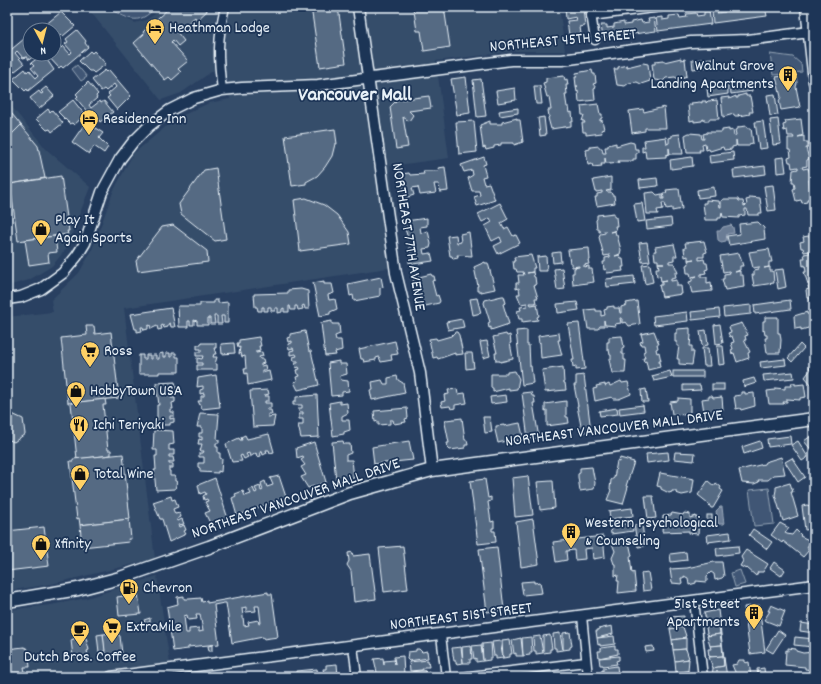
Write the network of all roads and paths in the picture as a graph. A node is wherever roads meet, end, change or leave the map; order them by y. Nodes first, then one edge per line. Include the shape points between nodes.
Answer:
1 (225, 7) edge
2 (358, 7) edge
3 (590, 7) edge
4 (661, 7) edge
5 (806, 7) edge
6 (591, 16) junction
7 (809, 32) junction
8 (595, 40) dead end
9 (369, 79) junction
10 (814, 82) edge
11 (222, 90) junction
12 (7, 299) edge
13 (814, 419) edge
14 (432, 470) junction
15 (814, 586) edge
16 (7, 601) edge
17 (694, 601) junction
18 (582, 616) junction
19 (441, 635) junction
20 (353, 646) junction
21 (586, 662) junction
22 (517, 674) edge
23 (111, 677) edge
24 (357, 677) edge
25 (446, 677) edge
26 (461, 677) edge
27 (588, 677) edge
28 (703, 677) edge

1 - 11 street via 220,26 218,55
2 - 9 street, NORTHEAST 77TH AVENUE
3 - 6 street
4 - 6 street
5 - 7 street
6 - 8 street
7 - 9 street, NORTHEAST 45TH STREET via 748,40 691,42 562,60 512,60
7 - 10 street
9 - 11 street, NORTHEAST 45TH STREET via 318,85
9 - 14 street, NORTHEAST 77TH AVENUE via 396,273 420,373
11 - 12 street, NORTHEAST 45TH STREET via 194,98 170,110 149,126 124,153 107,182 84,243 72,263 45,287
13 - 14 main road, NORTHEAST VANCOUVER MALL DRIVE
14 - 16 main road, NORTHEAST VANCOUVER MALL DRIVE via 350,493 120,578 78,589
15 - 17 street, NORTHEAST 51ST STREET
17 - 18 street, NORTHEAST 51ST STREET
17 - 28 street
18 - 19 street, NORTHEAST 51ST STREET
18 - 21 street
19 - 20 street, NORTHEAST 51ST STREET
19 - 25 street
20 - 23 street, NORTHEAST 51ST STREET
20 - 24 street
21 - 22 street
21 - 27 street
22 - 26 street

